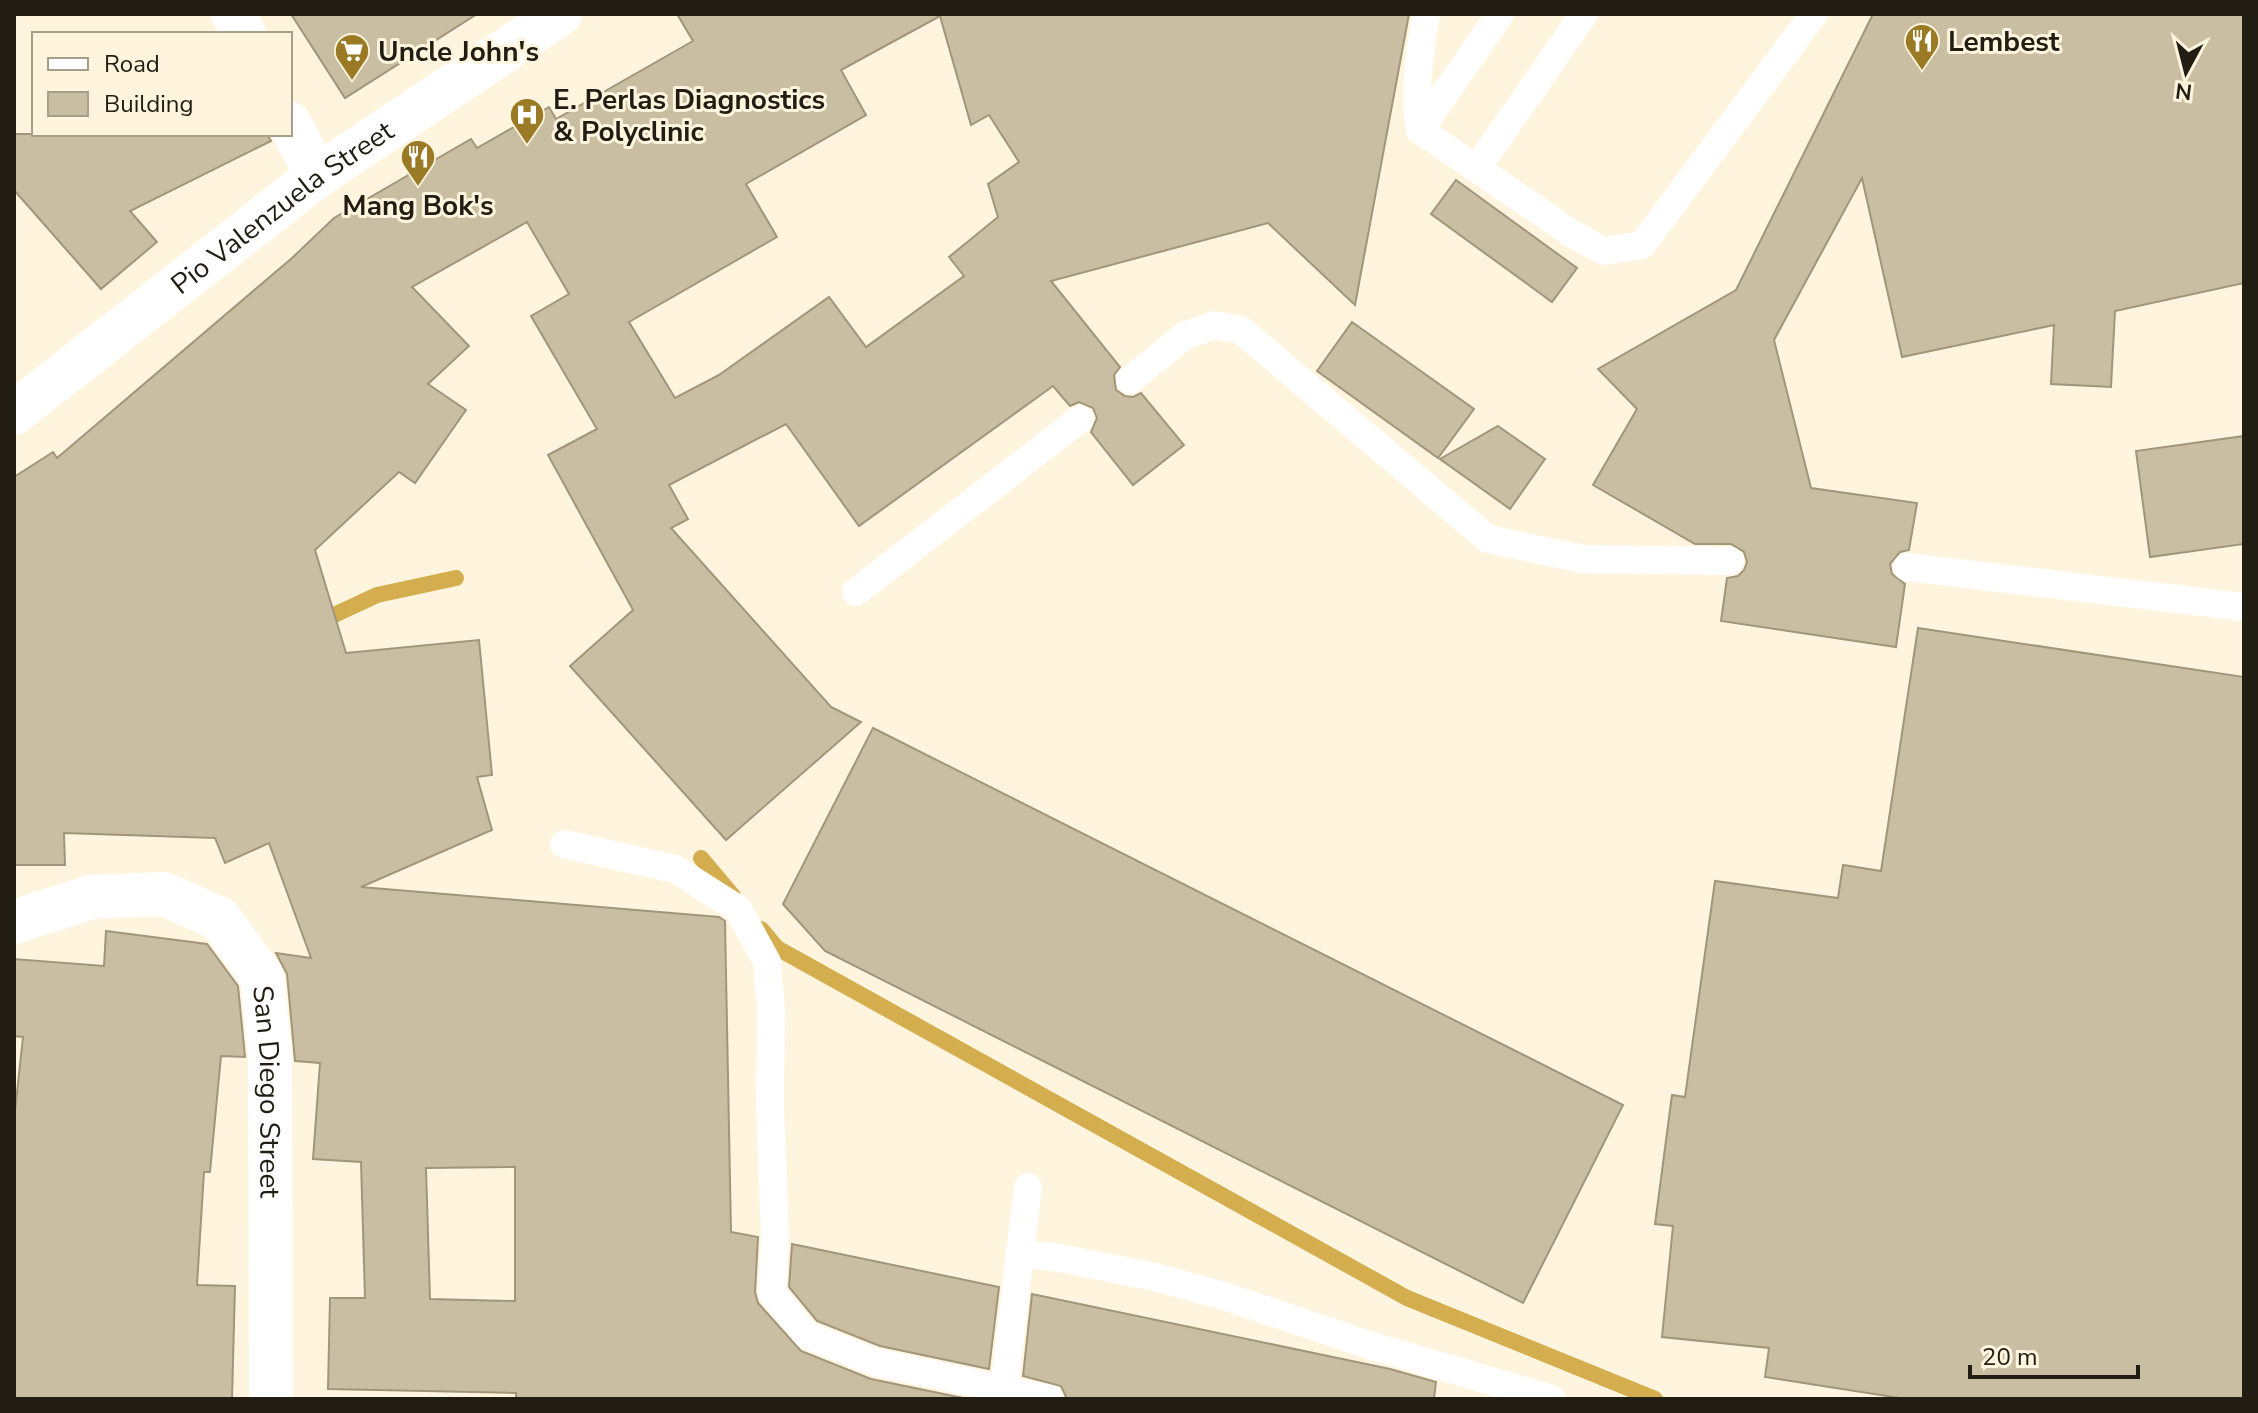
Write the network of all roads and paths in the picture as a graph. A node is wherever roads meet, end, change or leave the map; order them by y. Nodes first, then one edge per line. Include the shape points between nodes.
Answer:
1 (233, 14) edge
2 (560, 14) edge
3 (1426, 14) edge
4 (1500, 14) edge
5 (1584, 14) edge
6 (1814, 14) edge
7 (243, 32) edge
8 (292, 128) edge
9 (1420, 130) junction
10 (1477, 168) junction
11 (317, 176) junction
12 (1130, 380) dead end
13 (14, 413) edge
14 (1080, 419) dead end
15 (1730, 561) dead end
16 (1907, 567) dead end
17 (856, 592) dead end
18 (2244, 607) edge
19 (564, 844) dead end
20 (14, 922) edge
21 (1028, 1187) dead end
22 (1019, 1254) junction
23 (1004, 1389) junction
24 (271, 1399) edge
25 (1050, 1399) edge
26 (1552, 1399) edge

1 - 7 street
2 - 11 street, Pio Valenzuela Street
3 - 9 lane via 1415,106
4 - 9 lane
5 - 10 lane
6 - 10 lane via 1642,245 1604,251
8 - 11 street
9 - 10 lane
11 - 13 street, Pio Valenzuela Street
12 - 15 lane via 1184,336 1215,325 1241,330 1488,539 1583,559
14 - 17 lane
16 - 18 lane
19 - 23 lane via 675,869 738,909 767,962 772,1293 807,1335 875,1362
20 - 24 street, San Diego Street via 91,897 164,894 220,919 262,977 270,1055
21 - 22 lane
22 - 23 lane
22 - 26 lane via 1155,1277
23 - 25 lane

